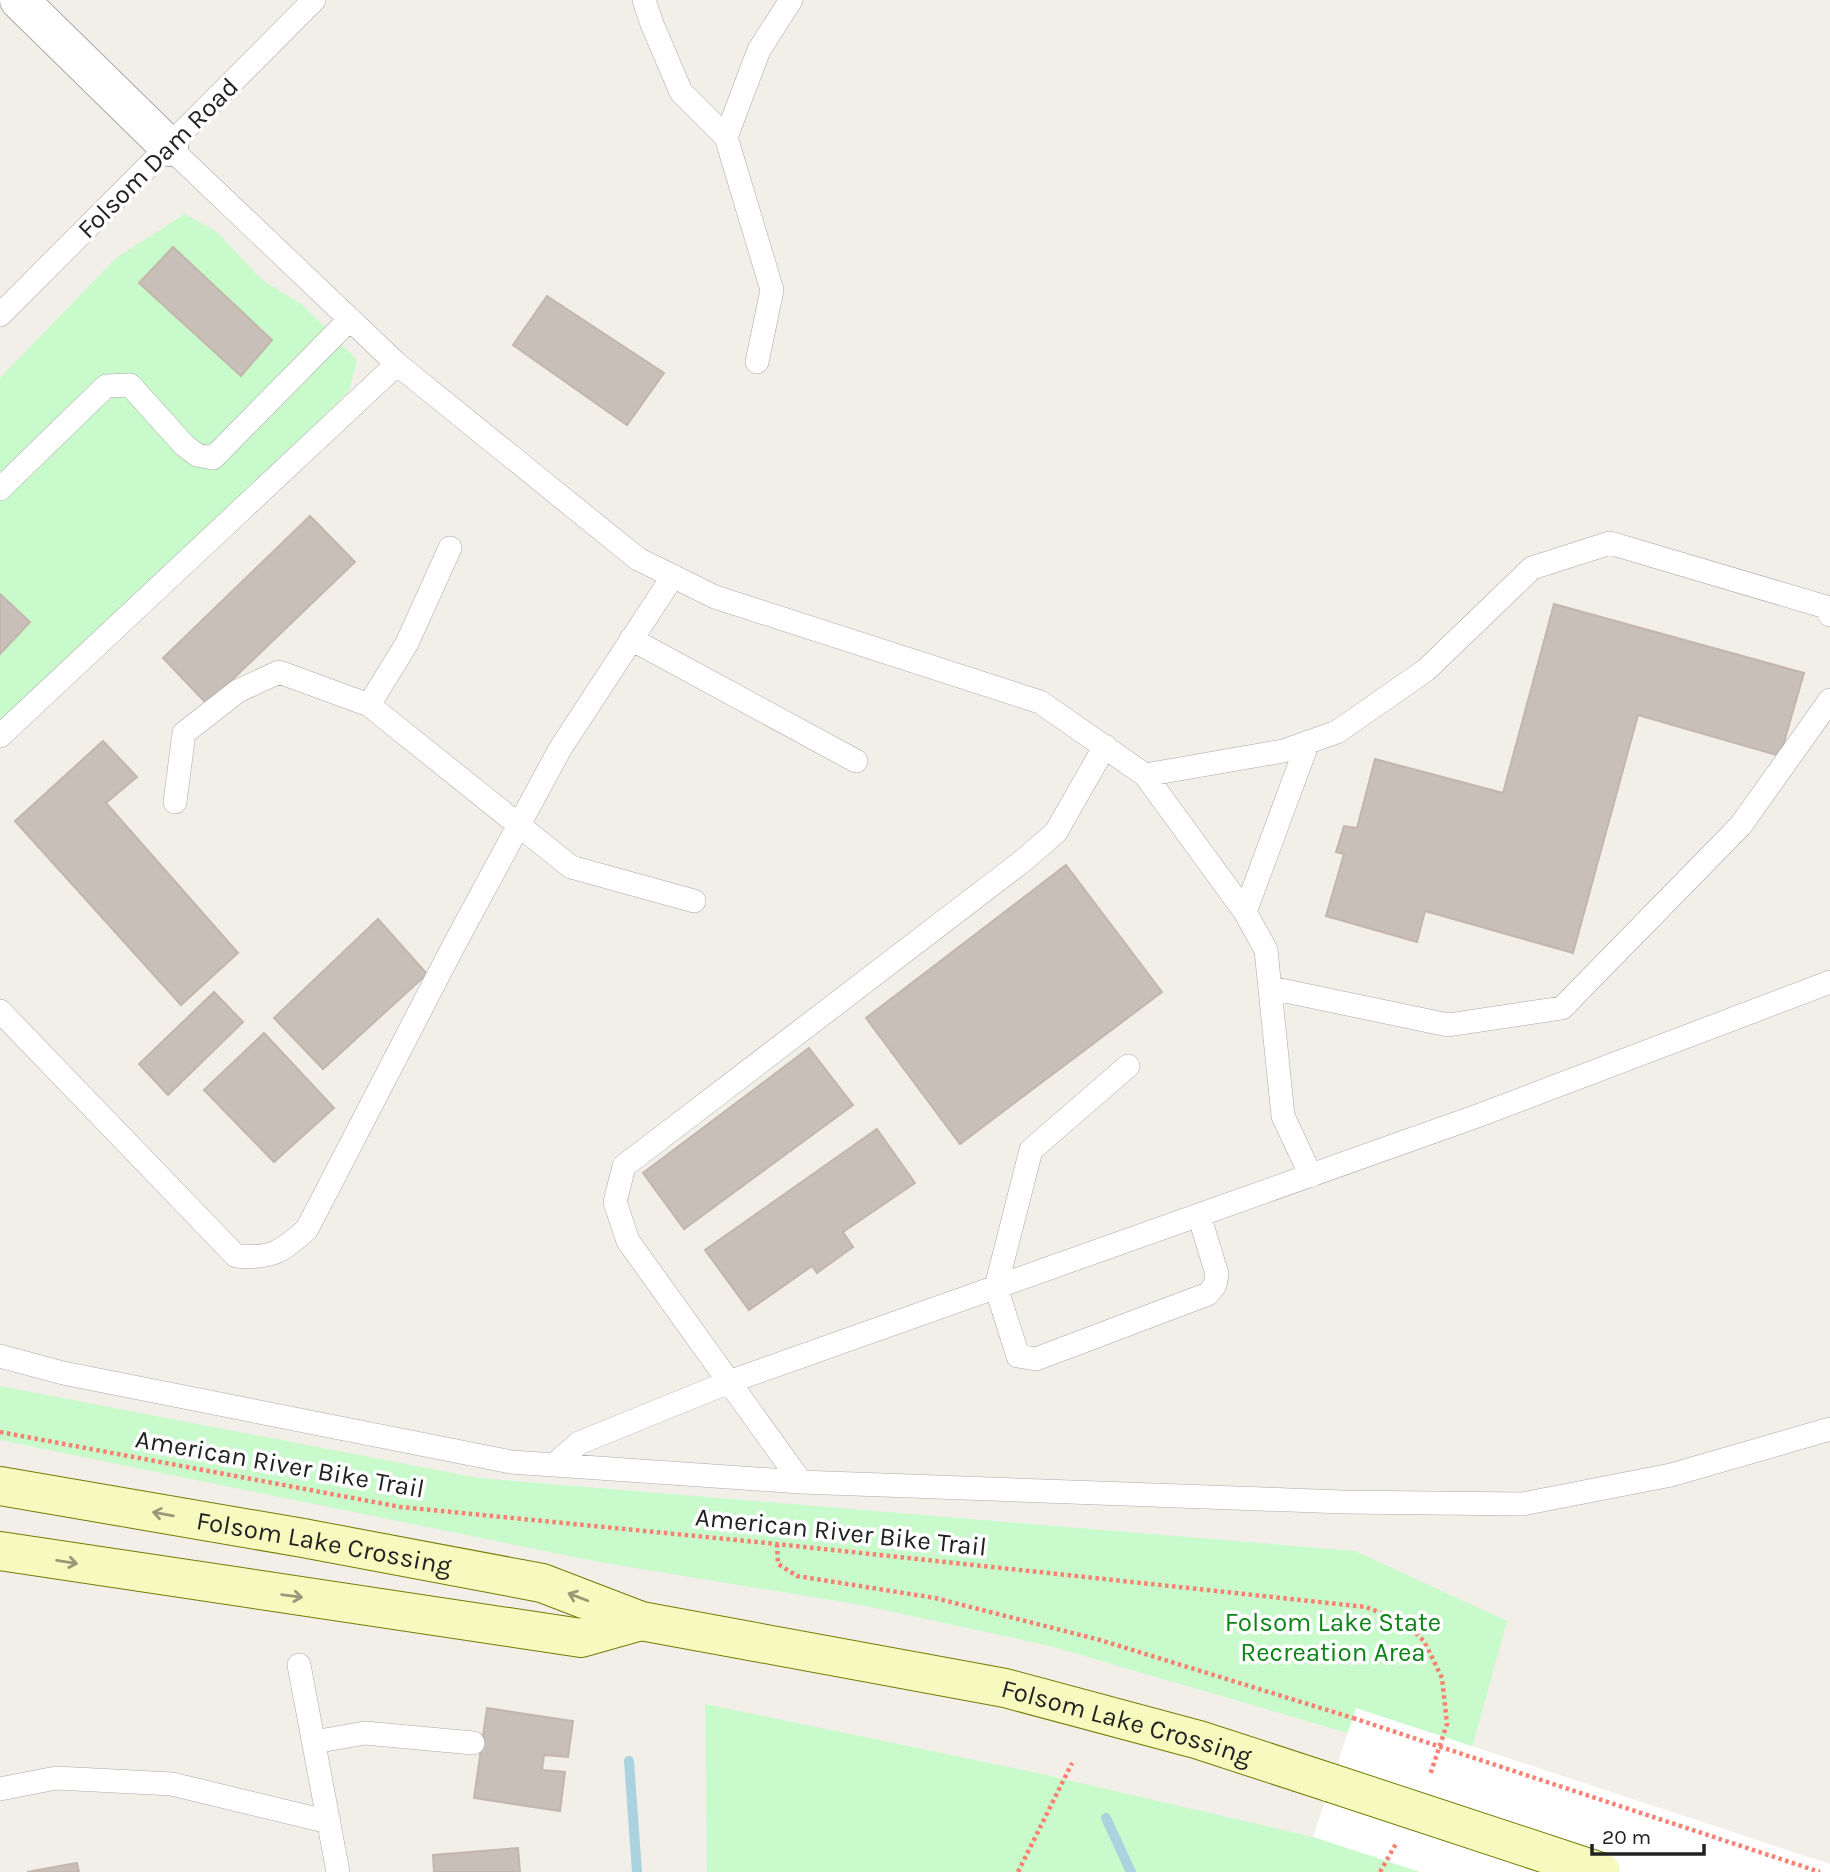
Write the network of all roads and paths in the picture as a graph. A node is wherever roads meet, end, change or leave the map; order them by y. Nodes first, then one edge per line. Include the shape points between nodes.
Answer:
1 (10, 0) edge
2 (19, 0) edge
3 (314, 0) edge
4 (644, 0) edge
5 (792, 0) edge
6 (0, 9) edge
7 (726, 137) junction
8 (169, 147) junction
9 (0, 315) edge
10 (351, 319) junction
11 (757, 362) dead end
12 (397, 364) junction
13 (0, 489) edge
14 (450, 548) dead end
15 (673, 576) junction
16 (1830, 615) edge
17 (631, 639) junction
18 (1830, 700) edge
19 (369, 705) junction
20 (0, 736) edge
21 (1308, 742) junction
22 (1105, 746) junction
23 (856, 761) dead end
24 (1145, 775) junction
25 (175, 802) dead end
26 (518, 827) junction
27 (694, 901) dead end
28 (1245, 912) junction
29 (1830, 982) edge
30 (1271, 988) junction
31 (0, 1010) edge
32 (1128, 1066) dead end
33 (1311, 1176) junction
34 (1199, 1215) junction
35 (996, 1287) junction
36 (0, 1356) edge
37 (729, 1382) junction
38 (1830, 1429) edge
39 (0, 1432) edge
40 (554, 1465) junction
41 (801, 1482) junction
42 (0, 1486) edge
43 (777, 1544) junction
44 (0, 1551) edge
45 (641, 1621) junction
46 (299, 1665) dead end
47 (314, 1742) junction
48 (473, 1743) dead end
49 (1072, 1763) dead end
50 (1427, 1784) dead end
51 (0, 1788) edge
52 (329, 1822) junction
53 (1399, 1839) dead end
54 (338, 1872) edge
55 (1018, 1872) edge
56 (1380, 1872) edge
57 (1601, 1872) edge
58 (1820, 1872) edge

1 - 6 lane
2 - 8 street
3 - 8 lane, Folsom Dam Road
4 - 7 lane via 681,92
5 - 7 lane via 759,50
7 - 11 lane via 772,290
8 - 9 lane, Folsom Dam Road
8 - 10 lane
10 - 12 lane
10 - 13 lane via 214,458 184,446 130,385 106,386
12 - 15 lane via 638,559
12 - 20 lane
14 - 19 lane via 407,643
15 - 17 lane
15 - 22 lane via 715,597 1040,702
16 - 21 lane via 1826,607 1610,543 1532,568 1426,670 1338,732
17 - 23 lane
17 - 26 lane via 560,749
18 - 30 lane via 1741,825 1562,1008 1448,1025
19 - 25 lane via 279,672 238,691 184,733
19 - 26 lane
21 - 24 lane via 1283,751
21 - 28 lane
22 - 24 lane
22 - 37 lane via 1056,832 1032,853 624,1166 615,1202 628,1241
24 - 28 lane
26 - 27 lane via 571,867
26 - 31 lane via 307,1229 285,1249 255,1258 236,1256
28 - 30 lane via 1266,950
29 - 33 lane
30 - 33 lane via 1283,1116
32 - 35 lane via 1031,1150
33 - 34 lane
34 - 35 lane
34 - 35 lane via 1217,1274 1216,1285 1208,1294 1036,1359 1018,1356
35 - 37 lane
36 - 40 lane via 63,1373 500,1461
37 - 40 lane via 579,1443
37 - 41 lane
38 - 41 lane via 1671,1475 1522,1504
39 - 43 path, American River Bike Trail via 401,1507
40 - 41 lane
45 -> 42 main road, Folsom Lake Crossing via 542,1583
43 - 50 path, American River Bike Trail via 1366,1608 1404,1622 1424,1642 1443,1678 1447,1724
43 - 58 path, bridge via 778,1564 797,1576 935,1598 1087,1637 1353,1718
44 -> 45 main road, Folsom Lake Crossing via 581,1638
45 - 57 main road, Folsom Lake Crossing, bridge via 1005,1688 1199,1740
46 - 47 lane
47 - 48 lane via 365,1733
47 - 52 lane
49 - 55 path
51 - 52 lane via 56,1778 172,1784
52 - 54 lane
53 - 56 path

